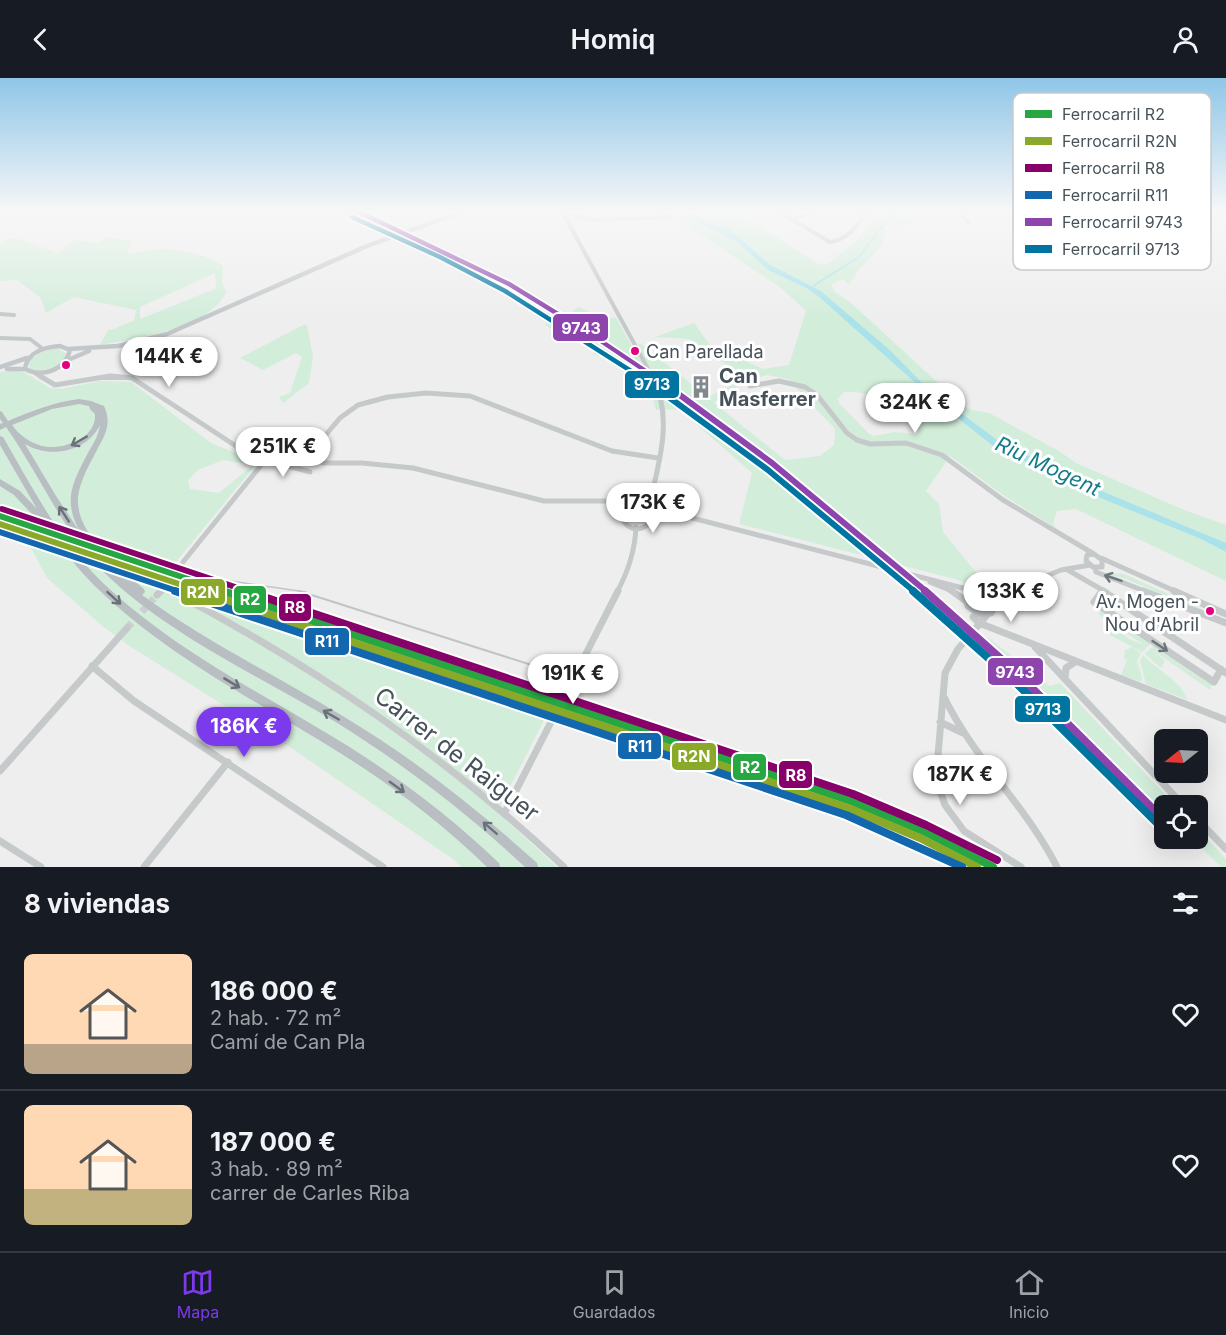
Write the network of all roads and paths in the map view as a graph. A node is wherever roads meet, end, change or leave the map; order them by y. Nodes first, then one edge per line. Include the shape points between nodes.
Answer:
1 (365, 247) edge
2 (581, 247) edge
3 (0, 314) edge
4 (15, 315) dead end
5 (0, 338) edge
6 (98, 348) junction
7 (43, 349) junction
8 (68, 349) junction
9 (30, 356) junction
10 (67, 361) junction
11 (0, 368) edge
12 (26, 369) junction
13 (54, 369) junction
14 (35, 373) junction
15 (48, 381) junction
16 (750, 386) dead end
17 (0, 414) edge
18 (2, 426) edge
19 (14, 432) junction
20 (0, 439) edge
21 (316, 445) junction
22 (298, 448) junction
23 (267, 458) junction
24 (300, 458) junction
25 (658, 458) junction
26 (310, 459) junction
27 (330, 463) junction
28 (298, 471) junction
29 (310, 471) dead end
30 (0, 482) edge
31 (652, 490) junction
32 (600, 500) junction
33 (632, 501) junction
34 (642, 501) junction
35 (649, 506) junction
36 (667, 510) junction
37 (621, 511) junction
38 (653, 515) junction
39 (636, 527) junction
40 (58, 538) junction
41 (1074, 543) junction
42 (1094, 554) junction
43 (1101, 558) junction
44 (183, 562) dead end
45 (1092, 564) junction
46 (1115, 566) junction
47 (1069, 568) junction
48 (911, 575) junction
49 (1095, 585) junction
50 (164, 587) joint
51 (1013, 590) junction
52 (1102, 590) junction
53 (974, 591) junction
54 (157, 595) tunnel mouth
55 (988, 596) junction
56 (967, 602) junction
57 (994, 608) junction
58 (1226, 614) edge
59 (164, 615) junction
60 (987, 615) junction
61 (975, 617) junction
62 (1226, 623) edge
63 (127, 628) tunnel mouth
64 (1034, 645) junction
65 (1059, 656) junction
66 (1075, 662) junction
67 (92, 666) junction
68 (1056, 669) junction
69 (1224, 671) edge
70 (1065, 679) junction
71 (572, 681) joint
72 (942, 694) junction
73 (553, 717) joint
74 (1226, 720) edge
75 (940, 722) junction
76 (964, 734) junction
77 (228, 762) junction
78 (0, 771) edge
79 (1174, 795) edge
80 (504, 814) junction
81 (1208, 830) edge
82 (0, 841) edge
83 (1226, 849) edge
84 (41, 867) edge
85 (144, 867) edge
86 (383, 867) edge
87 (495, 867) edge
88 (533, 867) edge
89 (564, 867) edge
90 (1021, 867) edge
91 (1057, 867) edge

1 - 6 main road via 167,333
2 - 25 street via 657,385 664,414
3 - 4 street
5 - 7 street via 32,339
6 - 8 main road
6 - 10 main road
7 - 8 main road
7 - 9 main road
8 - 10 main road
9 - 11 main road
9 - 12 main road
10 - 13 main road
11 - 12 main road
12 - 14 main road
13 - 14 main road
13 - 15 street
14 - 15 street
15 - 23 street via 59,385 106,376 132,378 219,437
16 - 41 street via 779,381 805,387 857,440 870,444 906,443 933,451
17 - 18 highway
18 - 19 highway
18 -> 19 highway via 73,407 90,406 99,413 98,424 90,435 60,449 41,449
18 - 59 highway via 70,404 91,403 102,408 106,417 104,431 75,485 75,511 100,552
59 -> 19 highway via 114,578 94,556
20 - 40 highway
21 - 22 street
21 - 25 street via 348,411 363,404 405,394 441,393 485,401 612,451
21 - 26 street via 317,455
21 - 27 street via 321,458
22 - 23 street via 284,456
22 - 24 street
23 - 24 street
23 - 28 street
23 - 44 street
24 - 26 street
24 - 28 street
25 - 31 street
26 - 27 street
27 - 32 street via 413,468 544,501
28 - 29 street
30 - 40 highway via 20,496
31 - 34 street
31 - 35 street
32 - 33 street
32 - 37 street via 615,503
33 - 34 street
33 - 37 street
34 - 35 street
35 - 36 street
35 - 38 street
36 - 38 street
36 - 48 street
37 - 39 street via 622,520
38 - 39 street via 649,523
39 - 71 street via 624,579
40 -> 87 highway via 98,584 159,635 346,751 433,812
41 - 42 street
41 - 45 street
42 - 43 street
42 - 45 street
43 - 45 street via 1104,563
43 - 46 street
45 - 46 street
45 - 47 street
45 - 49 street
62 -> 45 street via 1096,572
46 - 58 street
47 - 49 street
47 - 51 street
48 - 53 street
48 - 56 street via 950,589
49 - 52 street
50 - 54 street
50 - 80 street, Carrer de Raiguer via 213,612 375,710
51 - 55 street
51 - 57 street
52 - 69 street
52 -> 69 street via 1094,602 1214,682
53 - 55 street
53 - 56 street
55 - 57 street
56 - 61 street
57 - 60 street
88 -> 59 highway via 412,766
60 - 61 street
60 - 61 street
61 - 64 street
61 - 72 street via 973,628 945,673
63 - 67 street
64 - 65 street
64 - 68 street
65 - 66 street
65 - 68 street
66 - 70 street via 1066,668
66 - 74 street
67 - 77 street via 134,701
67 - 78 street
68 - 70 street
70 - 79 street
71 - 73 street
72 - 75 street
72 - 76 street
73 - 80 street
75 - 76 street
75 - 90 street via 936,779 945,805 964,831
76 - 91 street via 1045,842
77 - 85 street
77 - 86 street
80 - 89 street, Carrer de Raiguer
81 - 83 street
82 - 84 street

